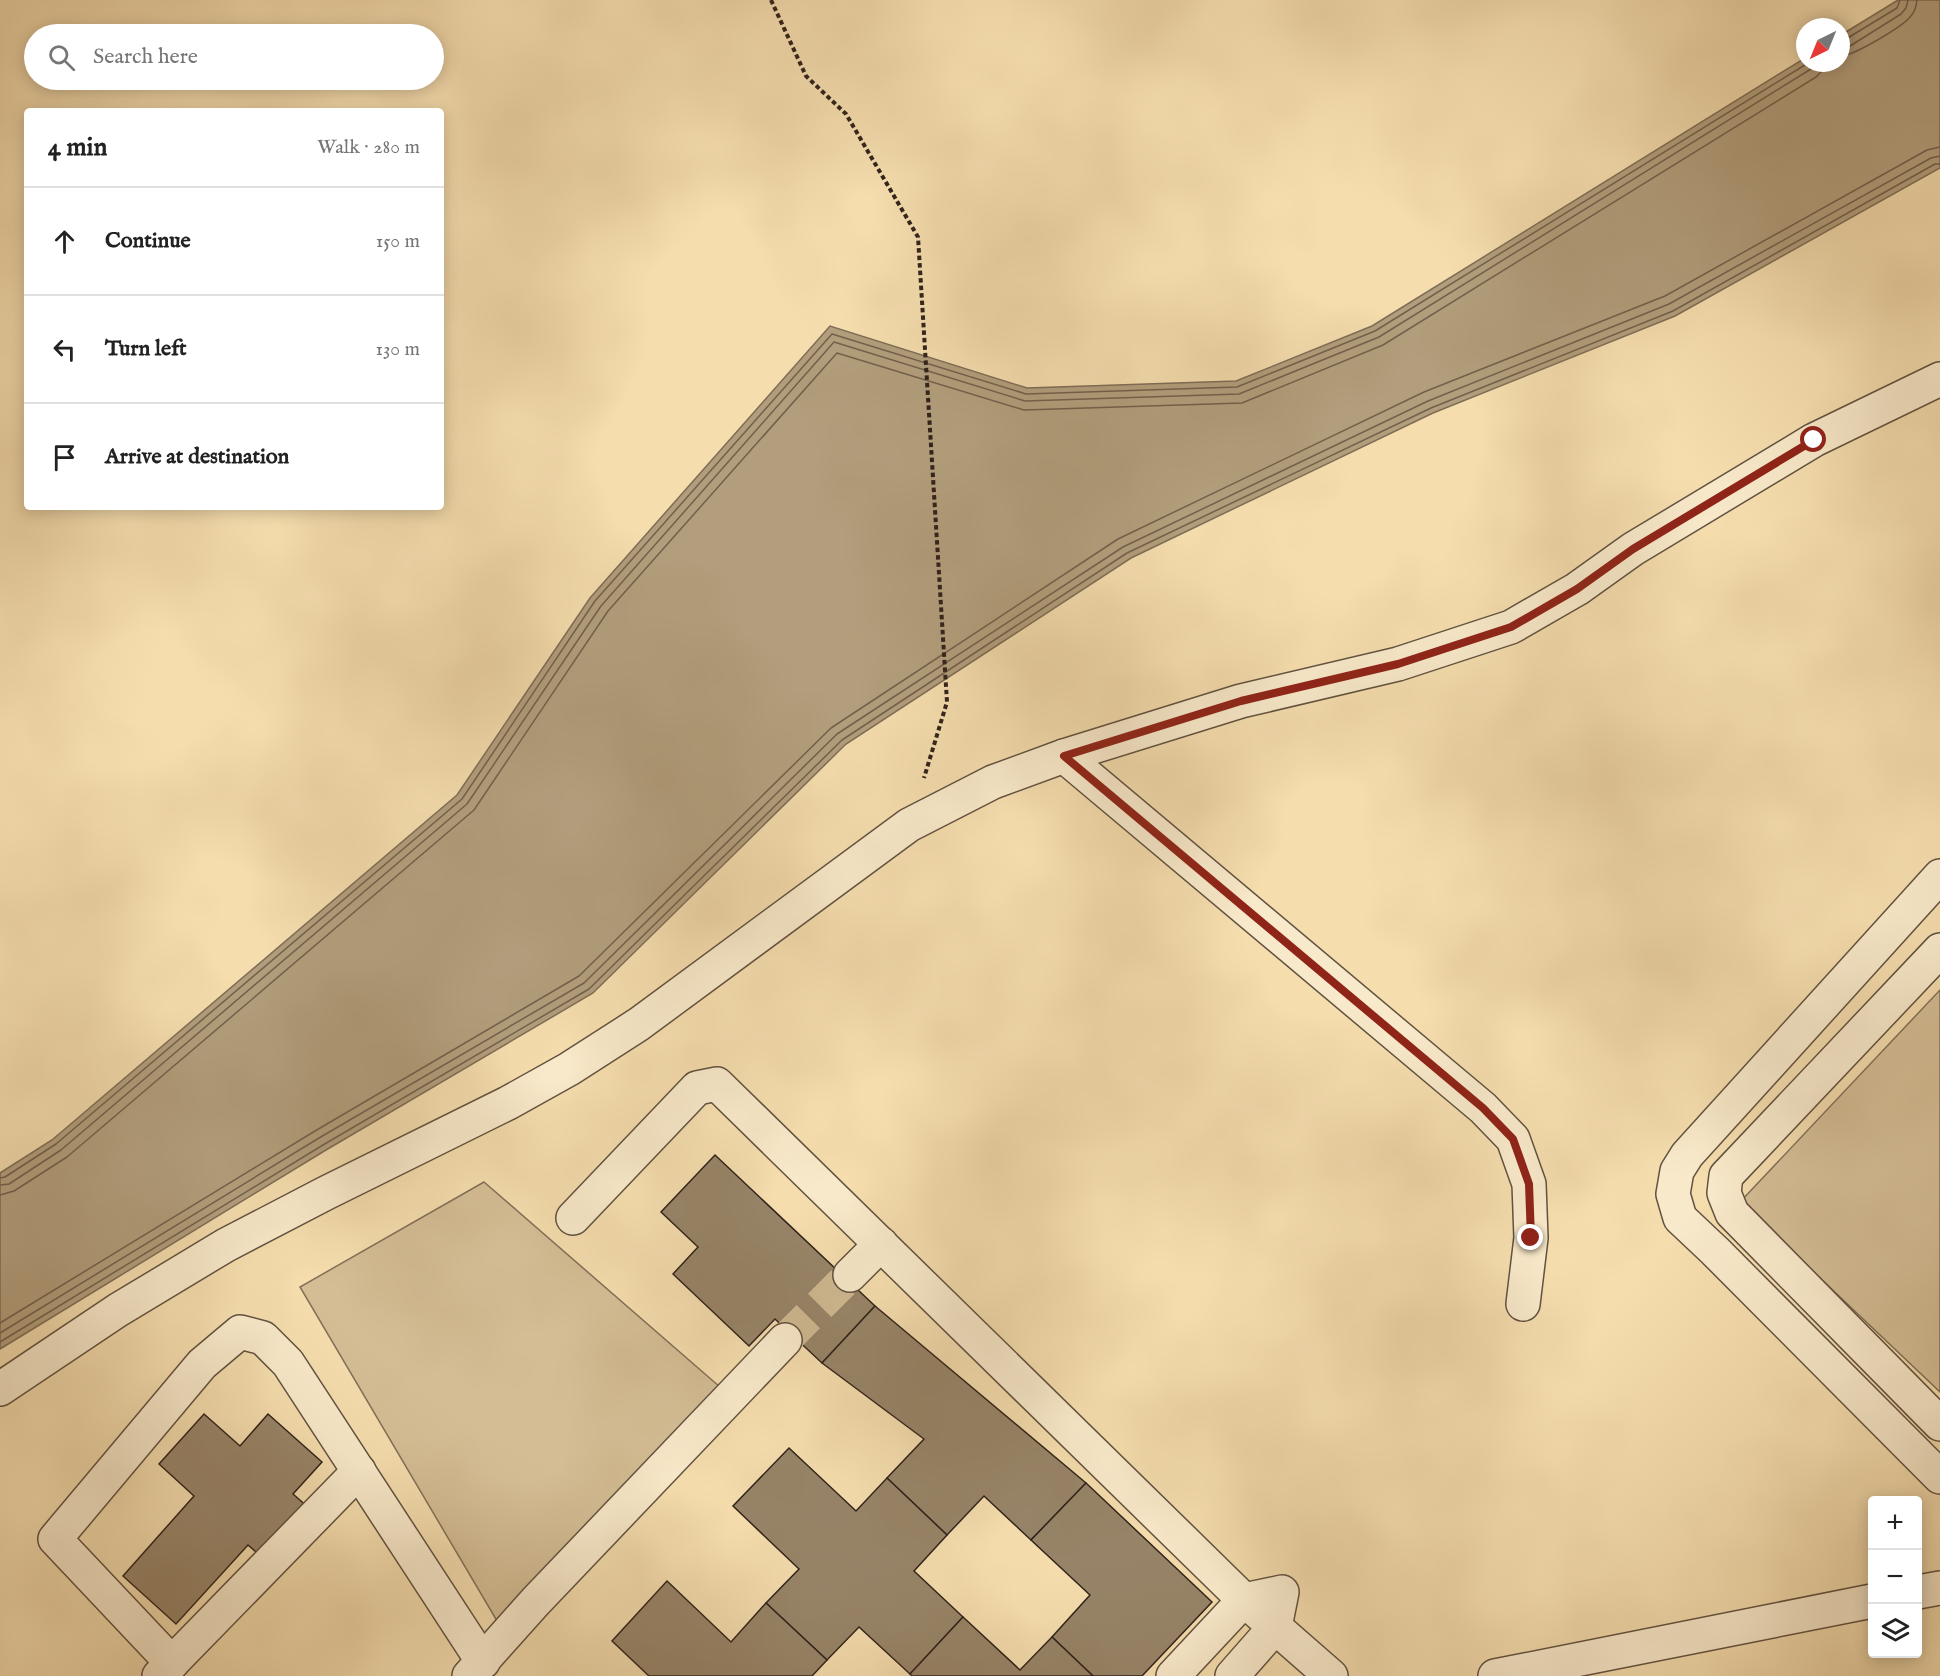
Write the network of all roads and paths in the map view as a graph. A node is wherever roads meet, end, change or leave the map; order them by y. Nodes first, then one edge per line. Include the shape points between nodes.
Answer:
1 (771, 0) edge
2 (1940, 379) edge
3 (1064, 756) junction
4 (909, 825) junction
5 (1940, 876) edge
6 (1940, 950) edge
7 (1724, 1190) junction
8 (1673, 1194) junction
9 (573, 1218) dead end
10 (881, 1244) junction
11 (850, 1275) tunnel mouth
12 (1523, 1304) dead end
13 (785, 1340) tunnel mouth
14 (0, 1389) edge
15 (1940, 1424) edge
16 (359, 1471) junction
17 (1940, 1477) edge
18 (1940, 1588) edge
19 (1922, 1591) edge
20 (1244, 1600) junction
21 (1868, 1602) edge
22 (1275, 1627) junction
23 (476, 1669) edge
24 (165, 1670) edge
25 (1173, 1676) edge
26 (1232, 1676) edge
27 (1331, 1676) edge
28 (1495, 1676) edge

1 - 4 path via 806,76 846,114 918,237 947,702
2 - 3 street via 1814,440 1511,627 1398,664 1241,701
3 - 4 street via 993,782
3 - 12 street via 1483,1108 1513,1139 1529,1184 1531,1238
4 - 14 street via 639,1024 569,1069 226,1245
5 - 8 street via 1687,1155 1677,1171
6 - 7 street via 1726,1176
7 - 8 street
7 - 15 street via 1732,1212
8 - 17 street via 1680,1218
9 - 10 street via 697,1088 717,1084
10 - 11 street
10 - 20 street
13 - 23 street via 536,1600
16 - 23 street
16 - 24 street
16 - 24 street via 288,1363 263,1338 240,1332 202,1364 55,1539
18 - 19 street
20 - 22 street
20 - 25 street
21 - 28 street
22 - 26 street
22 - 27 street

